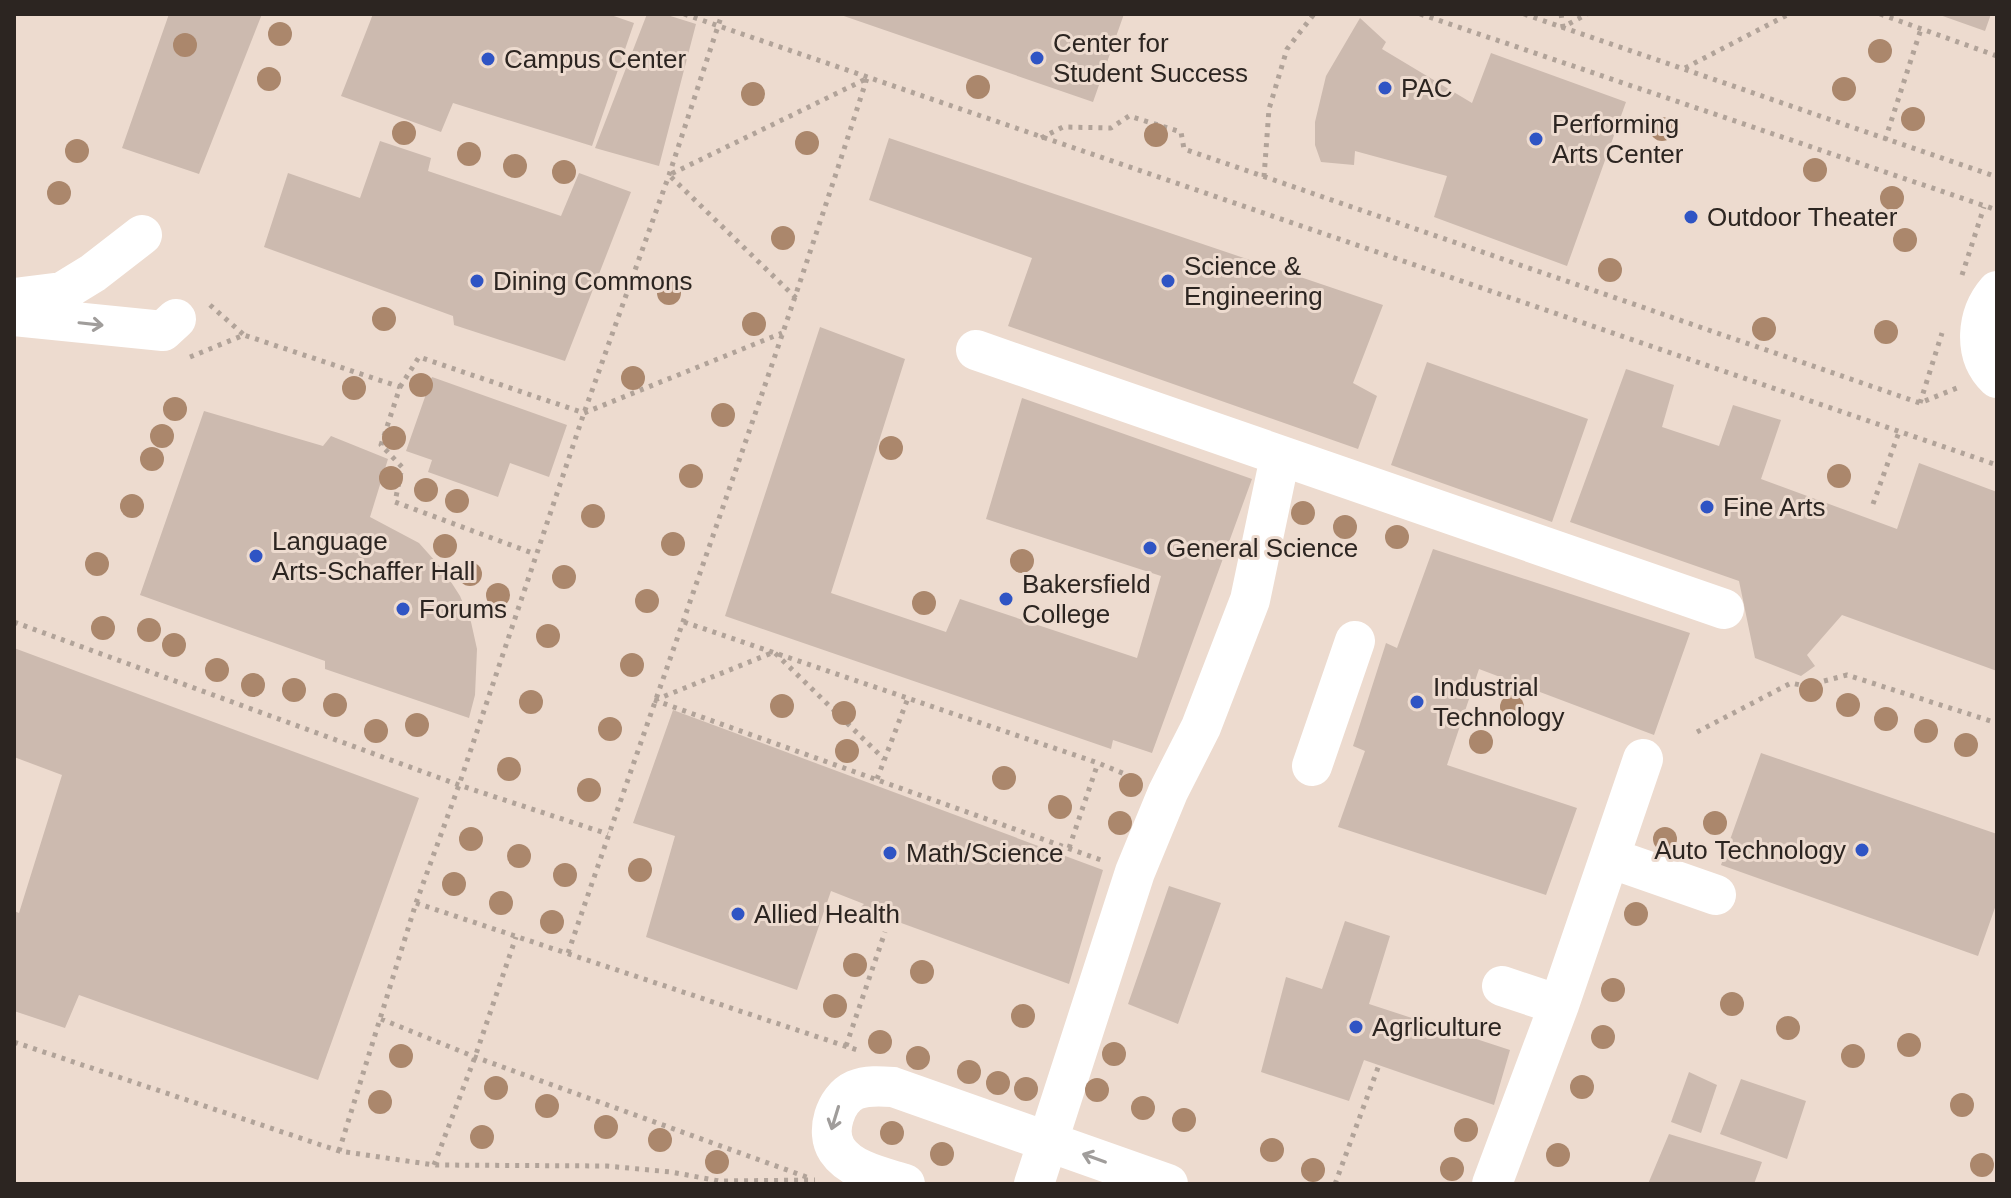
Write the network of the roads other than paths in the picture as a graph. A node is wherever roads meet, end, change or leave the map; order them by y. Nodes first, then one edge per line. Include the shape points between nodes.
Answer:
1 (142, 235) dead end
2 (1997, 291) edge
3 (14, 298) edge
4 (193, 312) road end
5 (14, 316) edge
6 (976, 350) dead end
7 (1995, 376) edge
8 (1280, 457) junction
9 (1724, 609) dead end
10 (1355, 641) dead end
11 (1643, 759) dead end
12 (1312, 766) dead end
13 (1610, 858) junction
14 (1716, 895) dead end
15 (1502, 986) dead end
16 (1559, 1005) junction
17 (1048, 1142) junction
18 (905, 1184) edge
19 (1034, 1184) edge
20 (1168, 1184) edge
21 (1492, 1184) edge

1 - 3 street via 62,292
2 - 7 street via 1981,321 1982,350
5 -> 4 street via 163,331
6 - 8 street
8 - 9 street
8 - 17 street via 1250,600 1201,727 1135,872
10 - 12 street
11 - 13 street
13 - 14 street
13 - 16 street
15 - 16 street
16 - 21 street
17 -> 18 street via 893,1087 852,1091 836,1110 831,1132 837,1150 866,1171
17 - 19 street
20 -> 17 street

